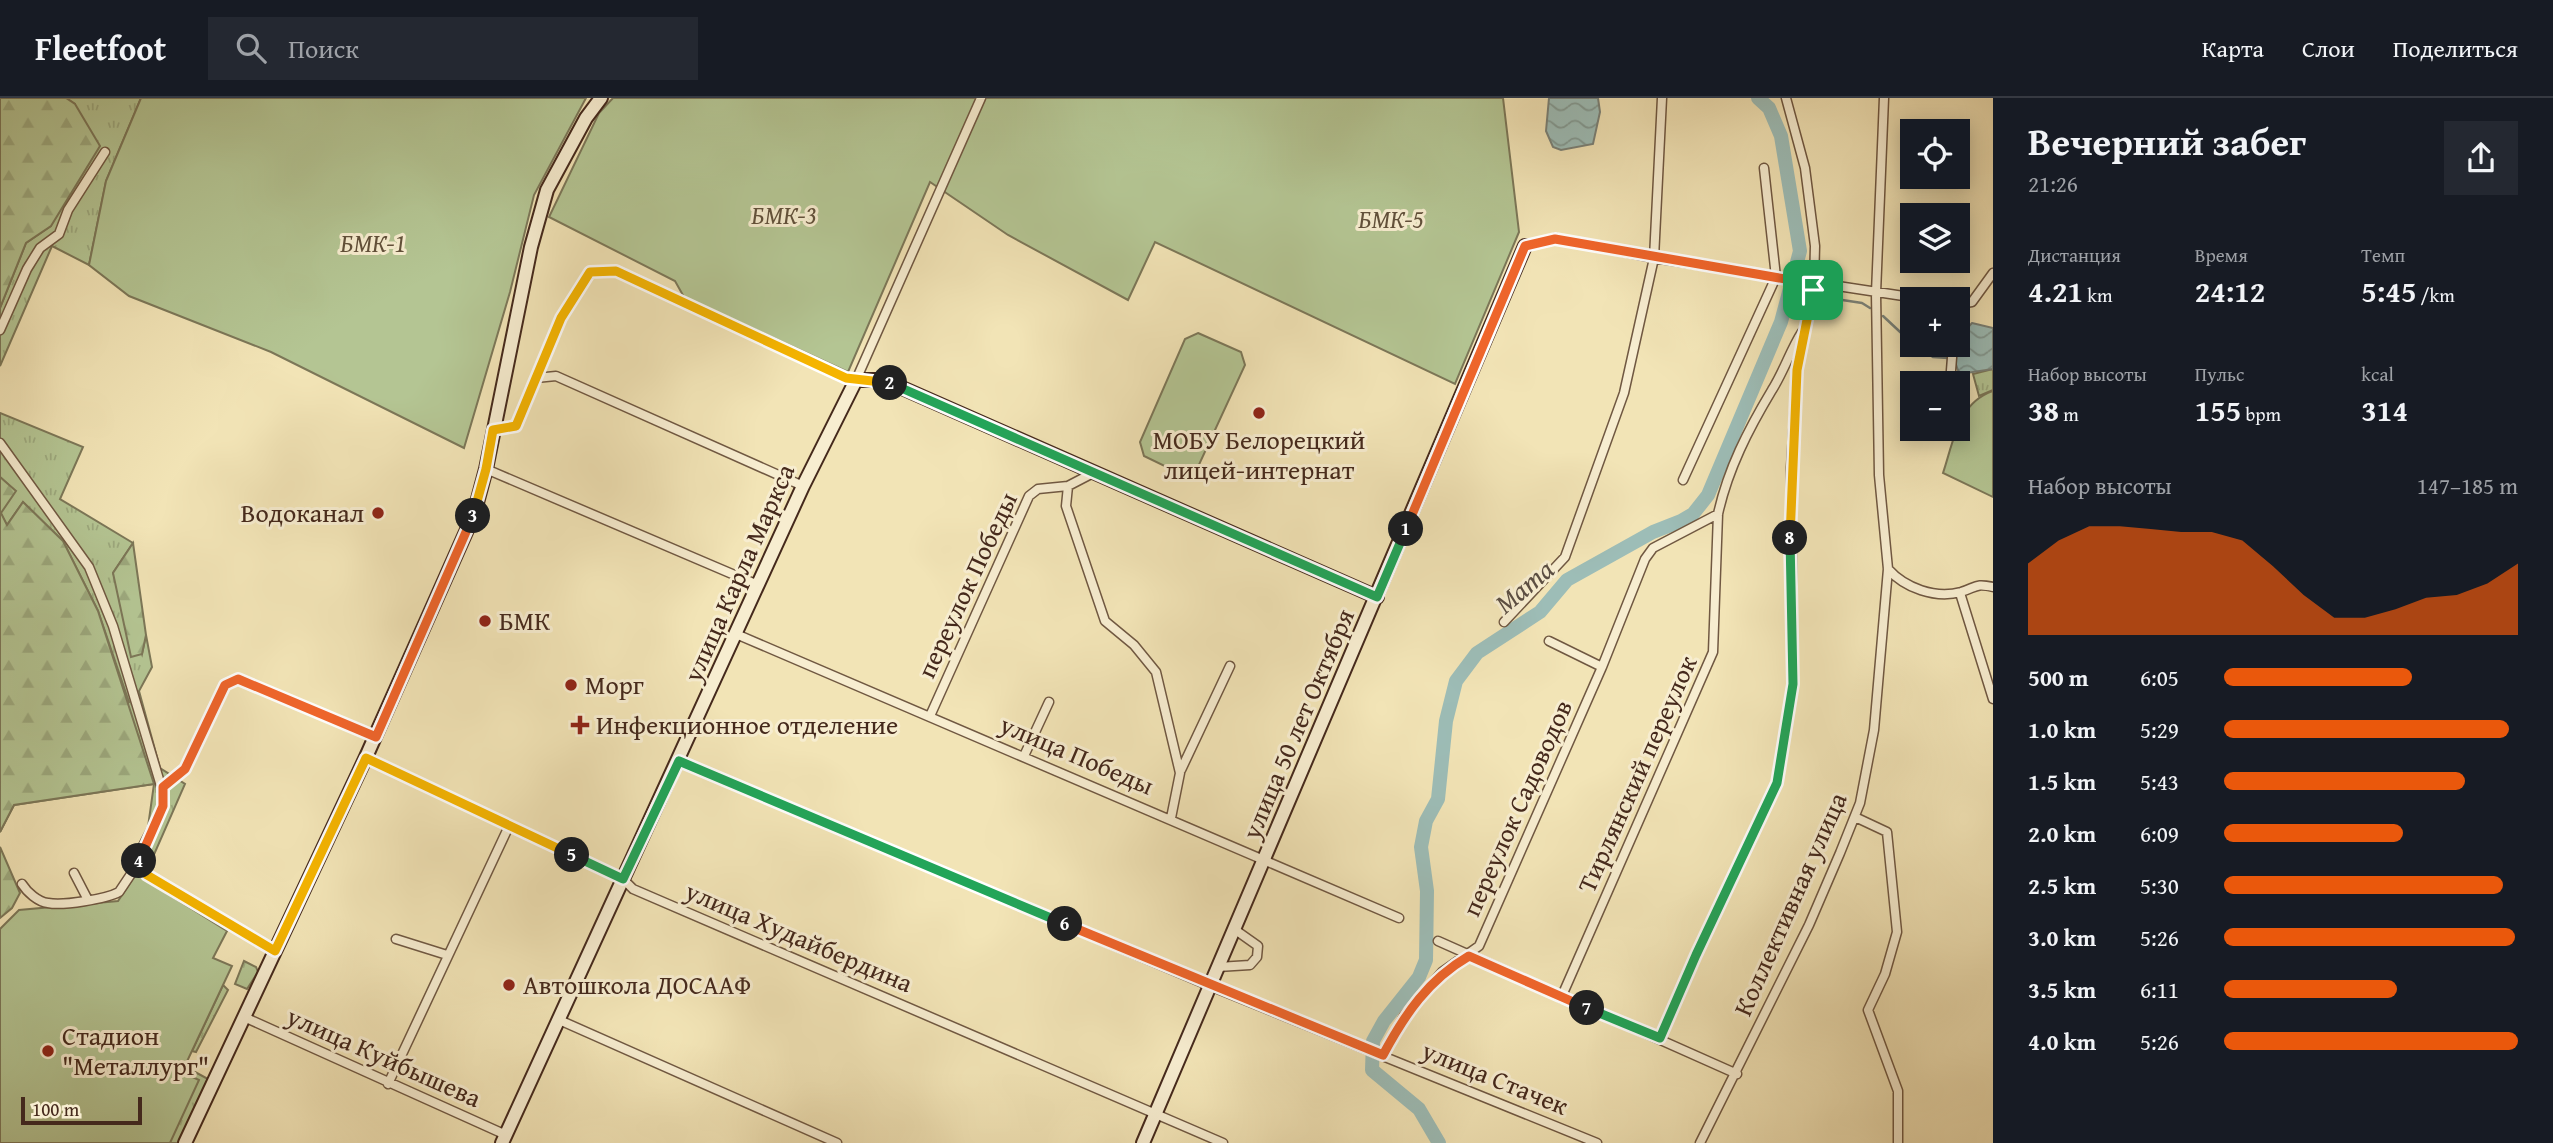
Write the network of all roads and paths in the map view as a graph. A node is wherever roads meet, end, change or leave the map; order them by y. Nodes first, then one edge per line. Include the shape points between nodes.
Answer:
1 (601, 98) edge
2 (981, 98) edge
3 (1662, 98) edge
4 (1786, 98) edge
5 (1884, 98) edge
6 (106, 152) dead end
7 (1764, 168) dead end
8 (1525, 246) joint
9 (1654, 258) junction
10 (1993, 273) edge
11 (1776, 277) junction
12 (1813, 287) junction
13 (1877, 293) junction
14 (1900, 296) edge
15 (1970, 302) edge
16 (1805, 328) junction
17 (0, 330) edge
18 (536, 378) junction
19 (856, 380) junction
20 (493, 430) junction
21 (0, 443) edge
22 (486, 469) junction
23 (1093, 473) junction
24 (1683, 480) dead end
25 (803, 486) junction
26 (1068, 486) junction
27 (1718, 514) junction
28 (1888, 569) junction
29 (758, 585) junction
30 (1993, 587) edge
31 (1959, 593) junction
32 (1377, 597) junction
33 (1503, 622) dead end
34 (736, 634) junction
35 (1549, 641) dead end
36 (1230, 666) dead end
37 (1602, 667) junction
38 (1993, 699) edge
39 (1049, 702) dead end
40 (930, 716) junction
41 (376, 737) junction
42 (1024, 756) junction
43 (366, 758) junction
44 (679, 761) junction
45 (1180, 773) junction
46 (163, 787) junction
47 (1855, 817) junction
48 (1171, 818) junction
49 (509, 826) junction
50 (1264, 861) junction
51 (139, 862) junction
52 (74, 873) dead end
53 (623, 879) junction
54 (22, 884) dead end
55 (88, 900) junction
56 (1399, 918) dead end
57 (1234, 929) junction
58 (396, 939) dead end
59 (1438, 942) dead end
60 (275, 951) junction
61 (447, 955) junction
62 (1469, 956) junction
63 (1217, 967) junction
64 (1210, 985) junction
65 (1562, 998) junction
66 (244, 1017) junction
67 (557, 1019) junction
68 (1660, 1038) junction
69 (1383, 1055) junction
70 (1737, 1074) junction
71 (388, 1084) junction
72 (1156, 1113) junction
73 (504, 1139) edge
74 (185, 1143) edge
75 (837, 1143) edge
76 (1143, 1143) edge
77 (1223, 1143) edge
78 (1597, 1143) edge
79 (1700, 1143) edge
80 (1898, 1143) edge

1 - 20 street via 547,190
2 - 19 street, улица Карла Маркса
3 - 9 street
4 - 12 street via 1814,216
5 - 13 street, Коллективная улица
6 - 17 street via 58,234 40,248 27,269
7 - 11 street
8 - 9 street via 1555,239
8 - 32 street, улица 50 лет Октября
9 - 11 street
9 - 33 street via 1624,393 1565,556
10 - 15 street
11 - 12 street
11 - 24 street
12 - 13 street
12 - 16 street
13 - 14 street
13 - 28 street, Коллективная улица via 1879,475
16 - 27 street, Тирлянский переулок via 1738,451
16 - 68 street via 1797,370 1791,468 1793,684 1777,783
18 - 19 street via 561,318 590,272 616,271
18 - 20 street via 516,426
18 - 25 street via 556,376
19 - 23 street via 884,380
19 - 25 street, улица Карла Маркса
20 - 22 street
21 - 46 street via 89,567 113,626
22 - 29 street
22 - 41 street via 474,514
23 - 26 street, переулок Победы
23 - 32 street
25 - 29 street, улица Карла Маркса
26 - 40 street, переулок Победы via 1038,489 1029,496
26 - 45 street via 1066,506 1105,621 1134,645 1156,672
27 - 37 street, переулок Садоводов via 1653,548
27 - 65 street, Тирлянский переулок via 1713,652
28 - 31 street via 1901,583 1921,591
28 - 47 street, Коллективная улица via 1874,730
29 - 34 street, улица Карла Маркса
30 - 31 street via 1977,584
31 - 38 street
32 - 50 street, улица 50 лет Октября
34 - 40 street, улица Победы
34 - 44 street, улица Карла Маркса
35 - 37 street
36 - 45 street
37 - 62 street, переулок Садоводов via 1479,946
39 - 42 street
40 - 42 street, улица Победы
41 - 43 street
41 - 46 street via 238,679 225,685 185,769
42 - 48 street, улица Победы
43 - 49 street, улица Худайбердина
43 - 60 street
44 - 53 street, улица Карла Маркса
44 - 64 street, улица Стачек
45 - 48 street
46 - 51 street via 163,806
47 - 70 street, Коллективная улица
47 - 80 street via 1887,832 1897,932 1868,1010 1898,1091
48 - 50 street, улица Победы
49 - 53 street, улица Худайбердина
49 - 61 street
50 - 56 street, улица Победы
50 - 57 street, улица 50 лет Октября
51 - 55 street via 119,892
51 - 60 street via 147,875
52 - 55 street
53 - 67 street, улица Карла Маркса
53 - 72 street, улица Худайбердина via 634,889
54 - 55 street via 47,903
57 - 63 street, улица 50 лет Октября
57 - 63 street via 1258,946 1257,957 1250,965
58 - 61 street
59 - 62 street
60 - 66 street
61 - 71 street
62 - 65 street
62 - 69 street, переулок Садоводов via 1442,972 1404,1016
63 - 64 street, улица 50 лет Октября
64 - 69 street, улица Стачек
64 - 72 street, улица 50 лет Октября
65 - 68 street
66 - 71 street, улица Куйбышева
66 - 74 street
67 - 73 street, улица Карла Маркса
67 - 75 street
68 - 70 street
69 - 78 street, улица Стачек
70 - 79 street, Коллективная улица
71 - 73 street, улица Куйбышева
72 - 76 street, улица 50 лет Октября
72 - 77 street, улица Худайбердина

